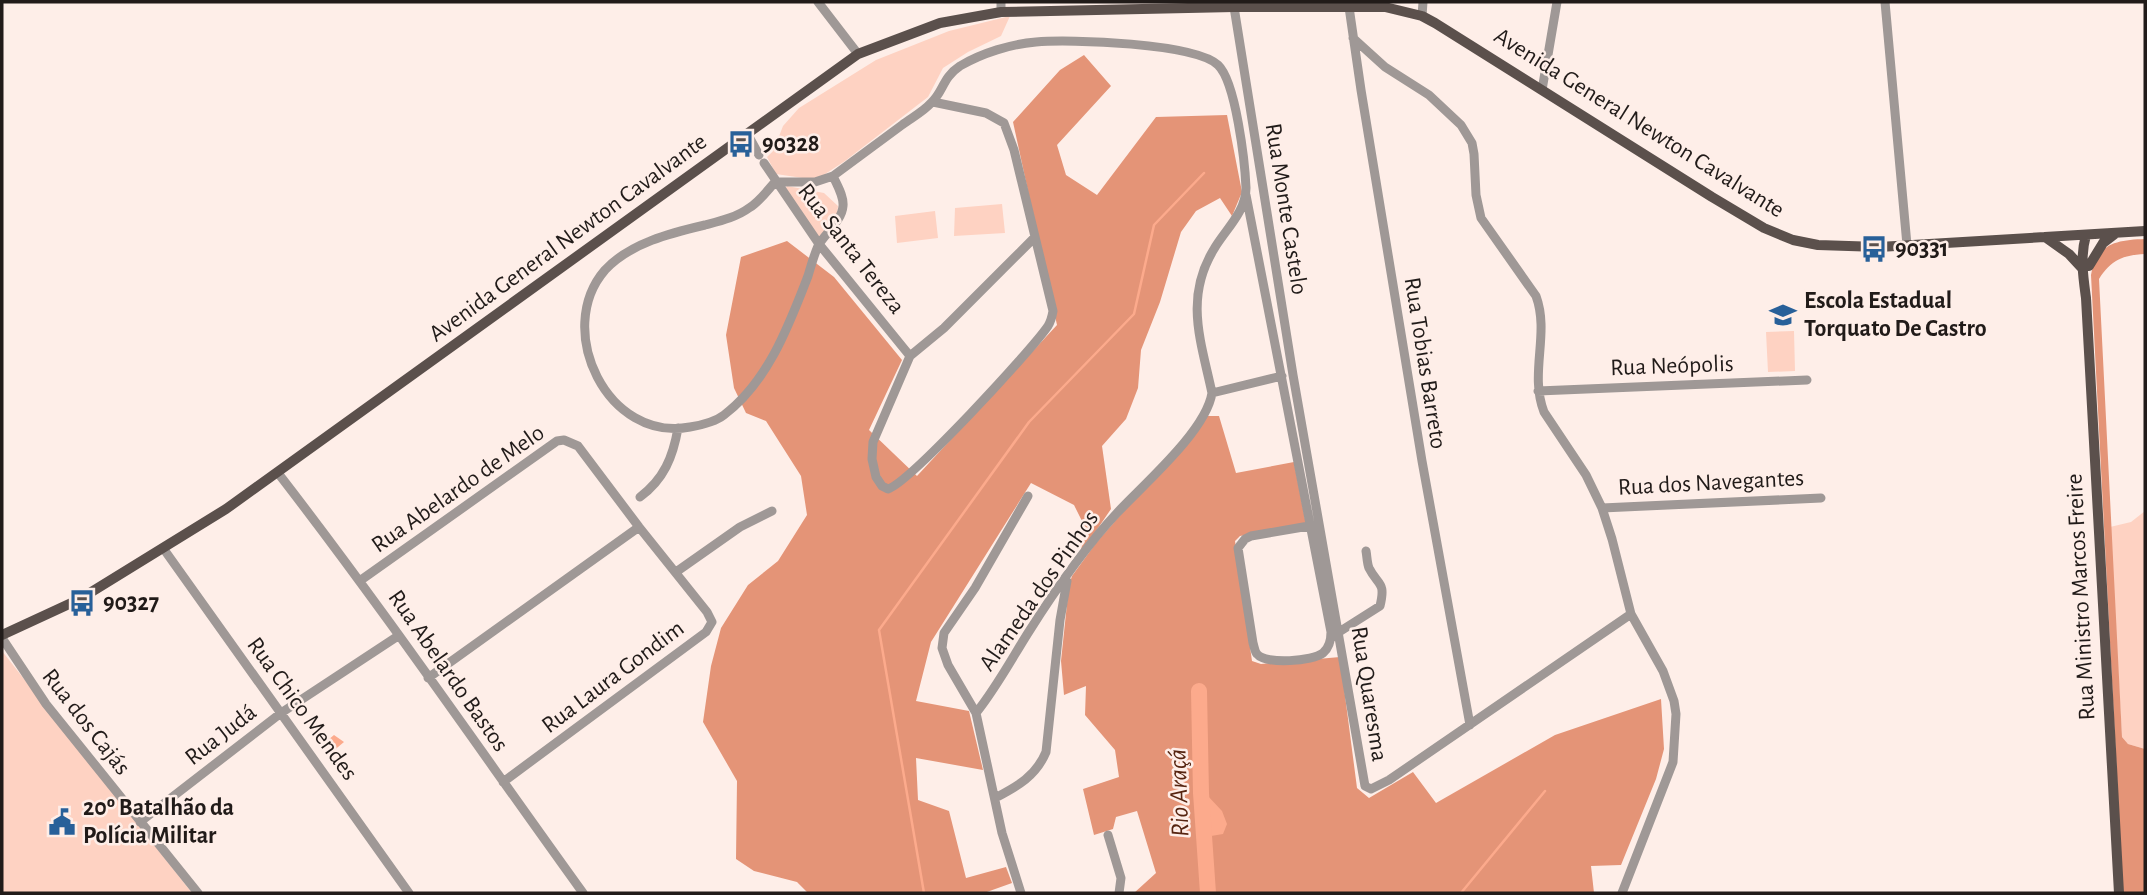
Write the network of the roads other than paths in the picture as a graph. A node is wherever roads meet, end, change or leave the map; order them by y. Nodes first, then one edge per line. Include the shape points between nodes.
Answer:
1 (818, 2) edge
2 (1423, 2) edge
3 (1557, 2) edge
4 (1885, 2) edge
5 (1343, 5) edge
6 (1385, 5) edge
7 (1001, 7) edge
8 (1234, 7) junction
9 (1422, 16) junction
10 (1353, 38) junction
11 (858, 54) junction
12 (1542, 90) junction
13 (933, 102) junction
14 (748, 135) junction
15 (833, 176) junction
16 (775, 182) junction
17 (1246, 192) junction
18 (2145, 232) edge
19 (2116, 233) junction
20 (2086, 235) junction
21 (2043, 236) junction
22 (1035, 237) junction
23 (819, 244) junction
24 (1907, 246) junction
25 (2085, 267) junction
26 (910, 356) junction
27 (1282, 376) junction
28 (1807, 380) dead end
29 (1538, 391) junction
30 (1212, 393) junction
31 (1302, 417) joint
32 (678, 428) junction
33 (278, 473) junction
34 (1028, 496) dead end
35 (640, 498) dead end
36 (1821, 498) dead end
37 (1602, 508) junction
38 (772, 511) dead end
39 (1309, 526) junction
40 (639, 527) junction
41 (163, 548) junction
42 (1366, 551) dead end
43 (676, 572) junction
44 (1068, 577) junction
45 (361, 580) junction
46 (1631, 614) junction
47 (1339, 632) junction
48 (2, 636) edge
49 (398, 636) junction
50 (428, 678) junction
51 (281, 713) junction
52 (976, 713) junction
53 (1470, 725) junction
54 (503, 782) junction
55 (995, 798) junction
56 (140, 822) junction
57 (1108, 835) dead end
58 (198, 893) edge
59 (409, 893) edge
60 (583, 893) edge
61 (1021, 893) edge
62 (1119, 893) edge
63 (1622, 893) edge
64 (2119, 893) edge

1 - 11 street
2 - 9 street
3 - 12 street
4 - 24 street
5 - 6 main road, Avenida General Newton Cavalvante
5 - 8 main road, Avenida General Newton Cavalvante
5 - 10 street, Rua Tobias Barreto
6 - 9 main road, Avenida General Newton Cavalvante
7 - 8 main road, Avenida General Newton Cavalvante
7 - 11 main road, Avenida General Newton Cavalvante via 940,23
8 - 31 street, Rua Monte Castelo
9 - 12 main road, Avenida General Newton Cavalvante
10 - 29 street via 1385,68 1452,115 1472,144 1481,218 1539,306 1543,327
10 - 53 street, Rua Tobias Barreto
11 - 14 main road, Avenida General Newton Cavalvante
12 - 24 main road, Avenida General Newton Cavalvante via 1775,233 1818,245
13 - 15 street
13 - 17 street via 947,77 959,67 1008,47 1036,42 1116,42 1205,57 1218,65 1233,92
13 - 22 street via 986,113 1004,123
14 - 16 street, Rua Santa Tereza
14 - 33 main road, Avenida General Newton Cavalvante
15 - 16 street via 816,182
15 - 23 street via 843,209
16 - 23 street, Rua Santa Tereza
16 - 32 street via 748,209 666,234 627,253 606,270 593,289 583,337 595,371 620,408 643,421
17 - 27 street
17 - 30 street via 1213,250 1196,298
18 - 19 main road, Avenida General Newton Cavalvante
19 - 20 main road, Avenida General Newton Cavalvante
19 - 25 main road
20 - 21 main road, Avenida General Newton Cavalvante
20 - 25 main road, Rua Ministro Marcos Freire via 2082,247
21 - 24 main road, Avenida General Newton Cavalvante
21 - 25 main road
22 - 26 street
22 - 26 street via 1053,311 1050,323 920,464 888,489 876,477 873,442
23 - 26 street, Rua Santa Tereza
23 - 32 street via 785,335 763,372 724,415 699,426
25 - 64 main road, Rua Ministro Marcos Freire
27 - 30 street
27 - 39 street
28 - 29 street, Rua Neópolis
29 - 37 street via 1544,412
30 - 44 street, Alameda dos Pinhos via 1198,424 1115,515
31 - 47 street, Rua Quaresma
32 - 35 street via 667,466
33 - 41 main road, Avenida General Newton Cavalvante
33 - 45 street, Rua Abelardo Bastos
34 - 52 street via 943,640 943,655
36 - 37 street, Rua dos Navegantes
37 - 46 street
38 - 43 street via 740,527
39 - 39 street via 1251,536 1238,548 1256,653 1267,659 1293,661 1324,652 1331,638
40 - 43 street
40 - 45 street, Rua Abelardo de Melo via 578,446 557,441
40 - 50 street
41 - 48 main road, Avenida General Newton Cavalvante via 80,599
41 - 51 street, Rua Chico Mendes
42 - 47 street via 1368,566 1381,582 1380,606
43 - 54 street, Rua Laura Gondim via 707,612 711,626
44 - 52 street, Alameda dos Pinhos
44 - 55 street via 1046,752 1033,774
45 - 49 street, Rua Abelardo Bastos
46 - 53 street, Rua Quaresma
46 - 63 street via 1669,685 1676,731 1673,762
47 - 53 street, Rua Quaresma via 1367,788 1389,780
48 - 56 street, Rua dos Cajás via 40,696
49 - 50 street, Rua Abelardo Bastos
49 - 51 street, Rua Judá
50 - 54 street, Rua Abelardo Bastos
51 - 56 street, Rua Judá
51 - 59 street, Rua Chico Mendes
52 - 55 street
54 - 60 street, Rua Abelardo Bastos
55 - 61 street
56 - 58 street, Rua dos Cajás
57 - 62 street via 1121,878

